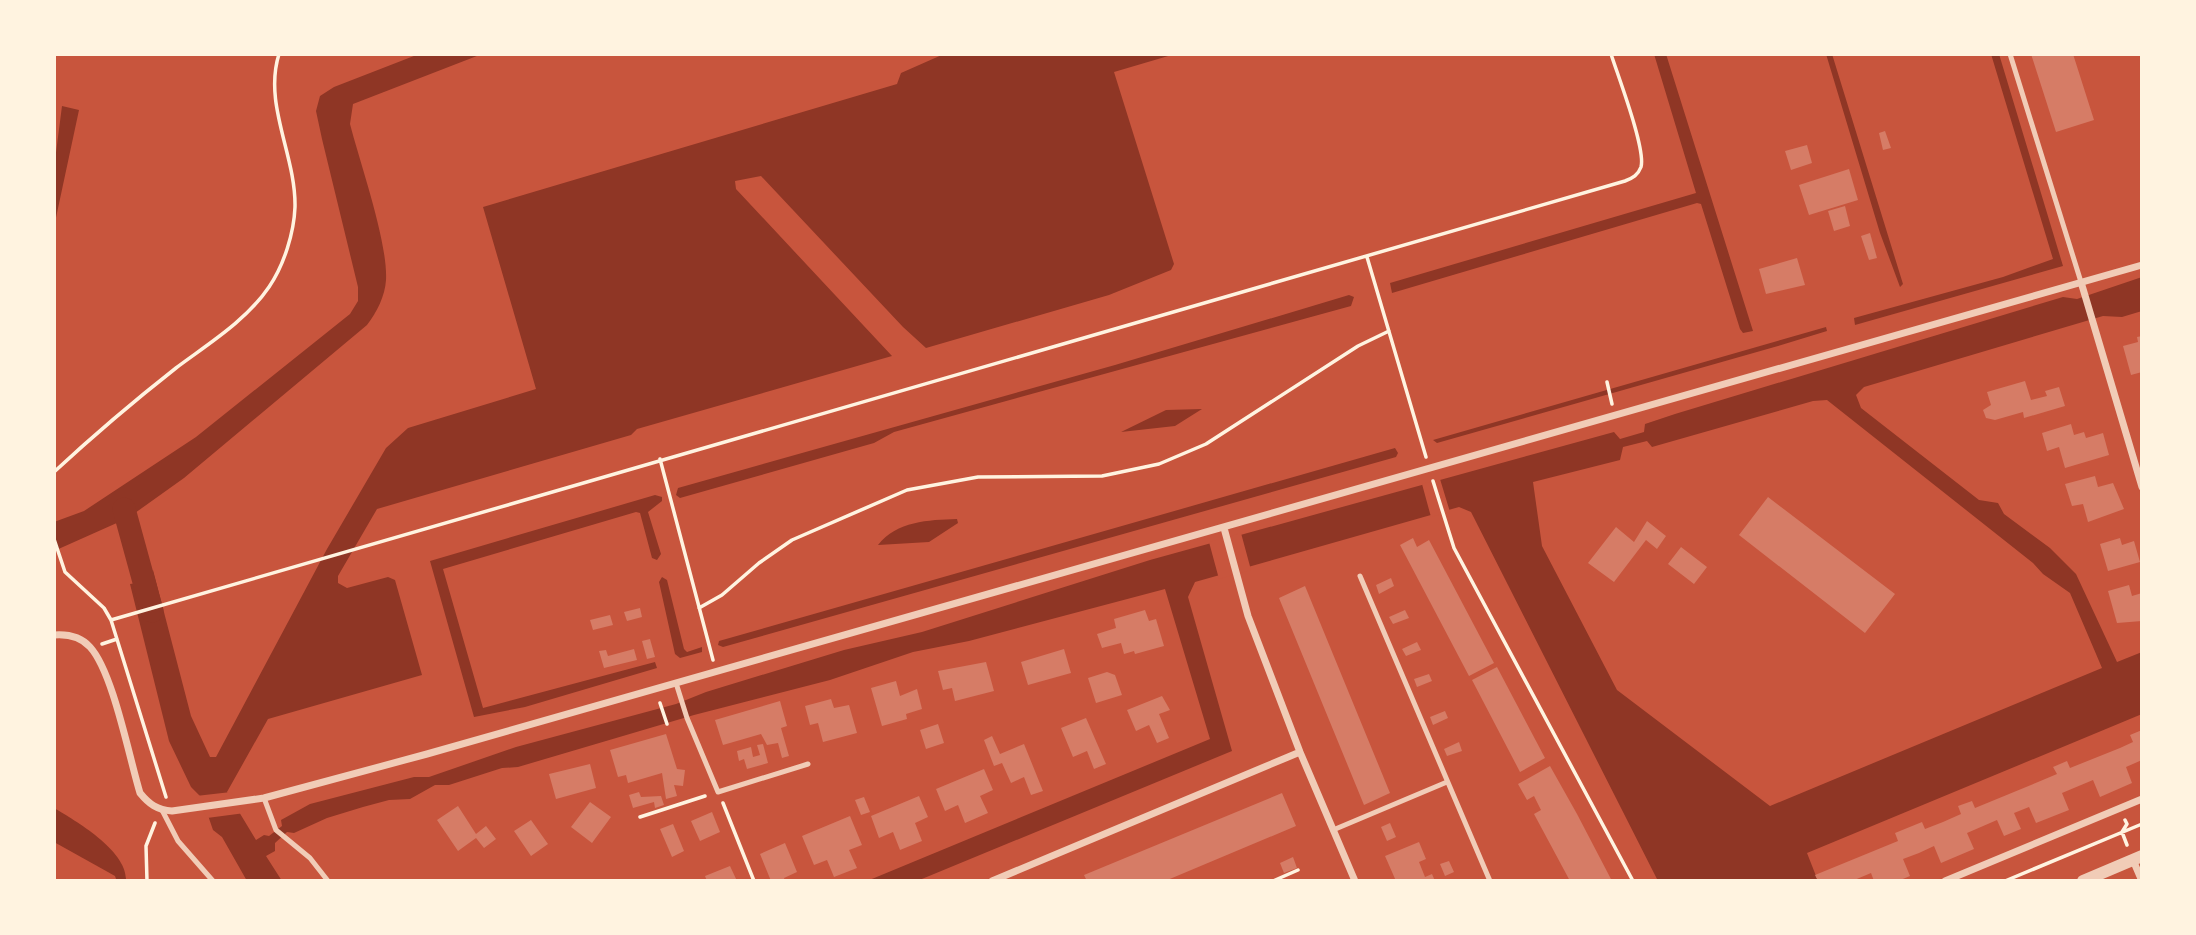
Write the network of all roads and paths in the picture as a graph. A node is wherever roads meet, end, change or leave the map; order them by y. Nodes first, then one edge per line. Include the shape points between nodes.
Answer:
1 (279, 54) edge
2 (1611, 54) edge
3 (2010, 54) edge
4 (1367, 257) junction
5 (2142, 265) edge
6 (2081, 282) junction
7 (1389, 331) junction
8 (1606, 382) dead end
9 (1610, 396) dead end
10 (660, 459) junction
11 (1429, 469) junction
12 (54, 472) edge
13 (1433, 481) dead end
14 (2142, 487) edge
15 (1224, 528) junction
16 (54, 539) edge
17 (1360, 576) dead end
18 (699, 608) junction
19 (111, 620) junction
20 (54, 635) edge
21 (716, 672) junction
22 (676, 683) junction
23 (660, 703) dead end
24 (667, 724) dead end
25 (1300, 752) junction
26 (808, 764) dead end
27 (1447, 782) junction
28 (718, 792) junction
29 (264, 798) junction
30 (2142, 799) edge
31 (162, 810) junction
32 (640, 817) dead end
33 (2142, 824) edge
34 (1333, 830) junction
35 (2137, 858) edge
36 (1298, 870) dead end
37 (147, 881) edge
38 (213, 881) edge
39 (328, 881) edge
40 (754, 881) edge
41 (992, 881) edge
42 (1273, 881) edge
43 (1354, 881) edge
44 (1489, 881) edge
45 (1633, 881) edge
46 (1945, 881) edge
47 (2005, 881) edge
48 (2083, 881) edge
49 (2142, 881) edge

1 - 12 path via 274,87 294,180 295,208 291,236 269,286 228,329 110,420
2 - 4 path via 1641,150 1635,177
3 - 6 lane
4 - 7 path
4 - 10 path
5 - 6 street
6 - 11 street
6 - 14 street
7 - 11 path
7 - 18 path via 1358,346 1206,444 1160,464 1102,476 978,477 907,490 792,540
8 - 9 path
10 - 18 path
10 - 19 path
11 - 15 street
13 - 45 path via 1454,548
15 - 21 street
15 - 25 street via 1248,616
16 - 19 path via 72,581 104,608
17 - 27 lane
18 - 21 path
19 - 31 path via 154,765 167,793
20 - 31 street via 72,636 91,648 109,688 140,793
21 - 22 street
22 - 28 lane
22 - 29 street
23 - 24 path
25 - 34 street
25 - 41 street
26 - 28 lane
27 - 34 lane
27 - 44 lane
28 - 32 path
28 - 40 path
29 - 31 street
29 - 39 lane via 282,838 310,858
30 - 46 street
31 - 37 path via 146,846
31 - 38 lane via 178,841
33 - 47 path
34 - 43 street
35 - 48 street
35 - 49 street
36 - 42 path

